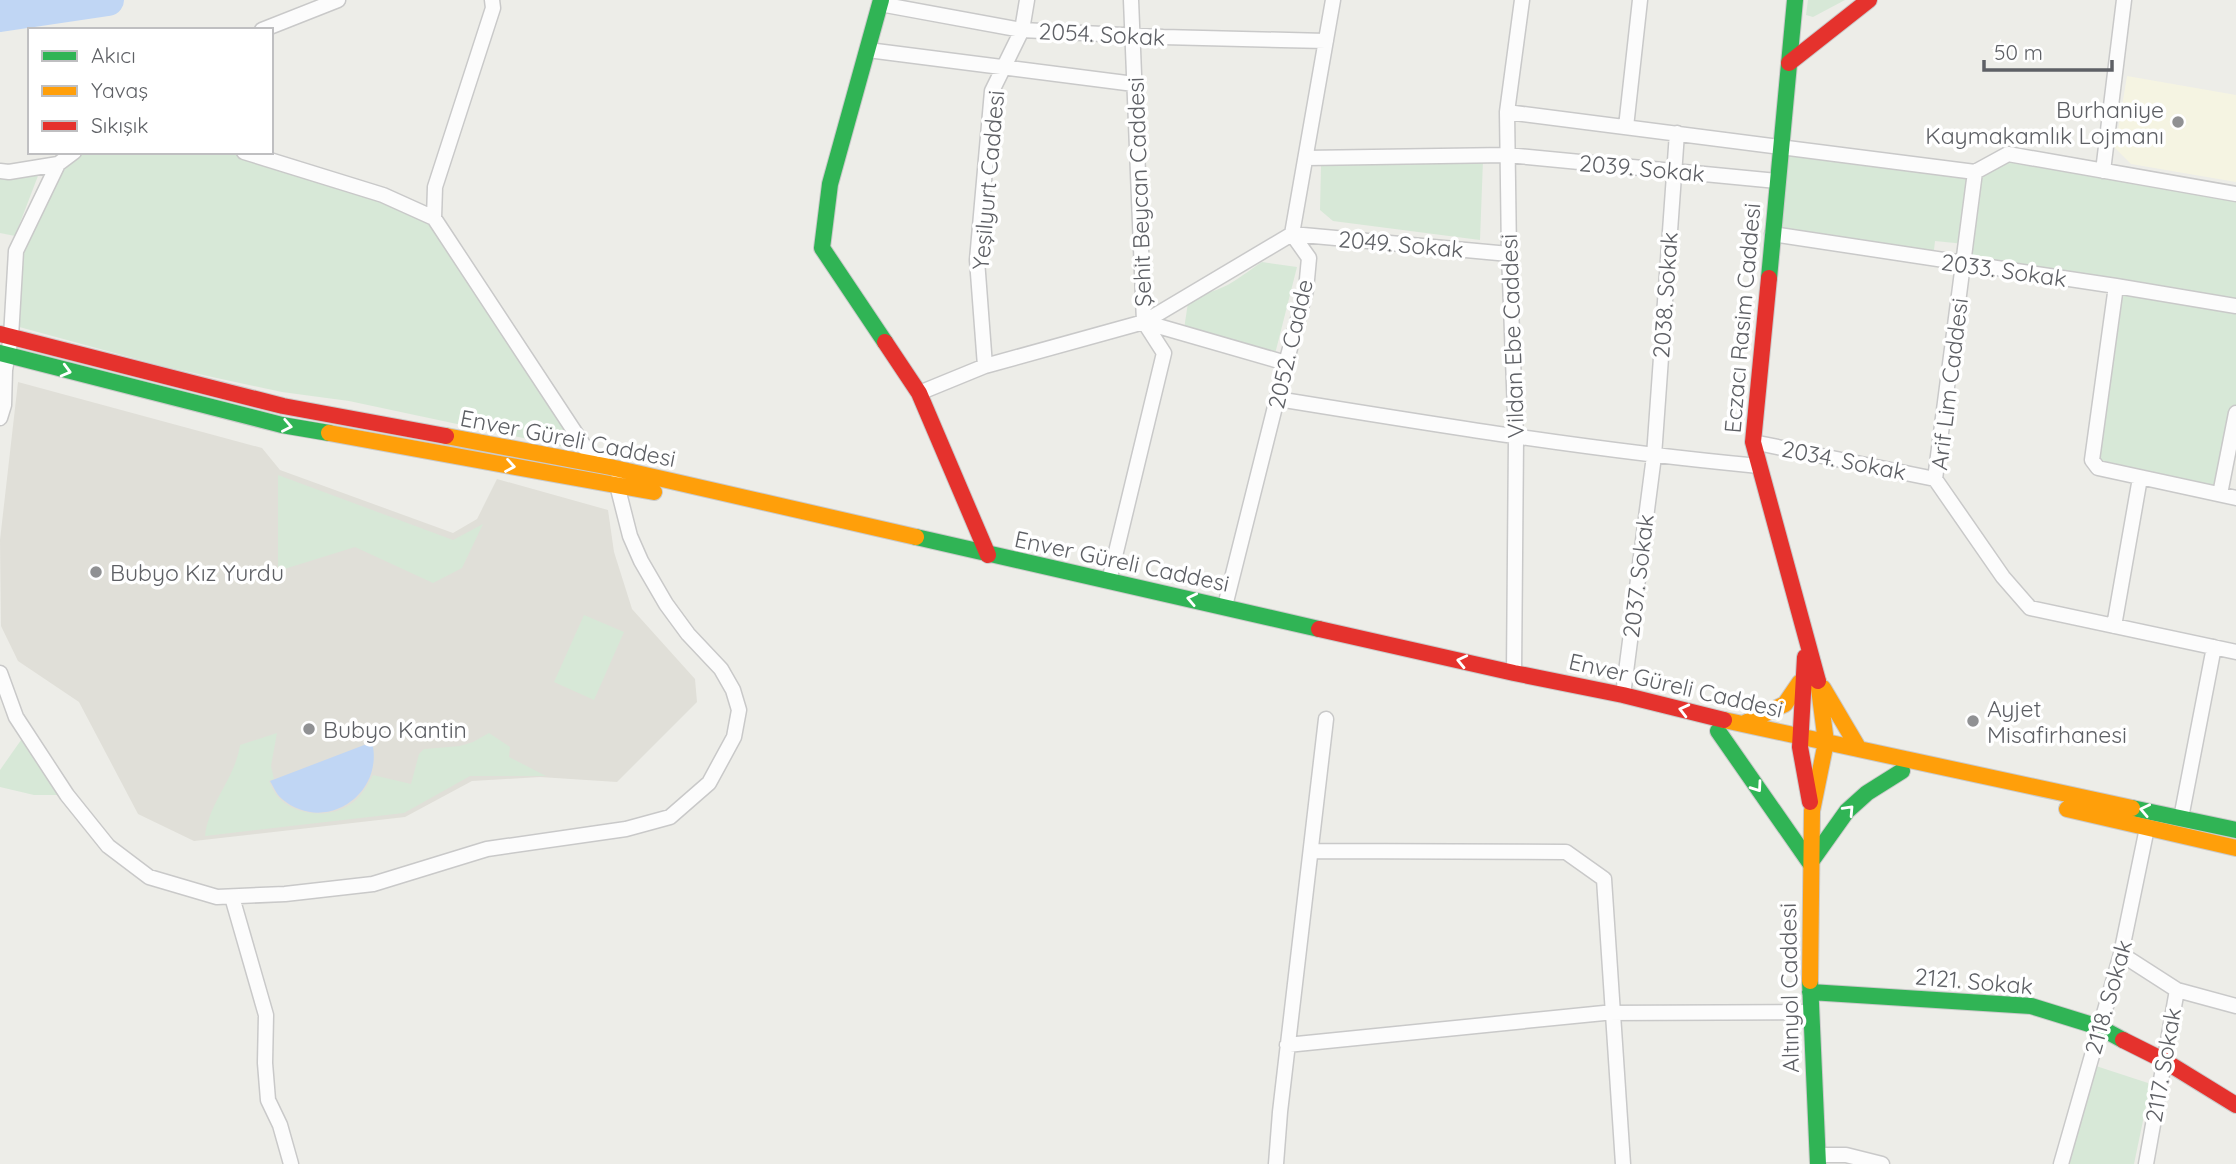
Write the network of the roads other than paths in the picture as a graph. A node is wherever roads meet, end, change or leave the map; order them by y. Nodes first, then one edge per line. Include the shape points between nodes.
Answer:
1 (338, 0) edge
2 (492, 0) edge
3 (1027, 0) edge
4 (1130, 0) edge
5 (1333, 0) edge
6 (1522, 0) edge
7 (1640, 0) edge
8 (1795, 0) edge
9 (1869, 0) edge
10 (2124, 0) edge
11 (881, 2) edge
12 (267, 28) edge
13 (1022, 30) junction
14 (1132, 36) junction
15 (1326, 41) junction
16 (868, 50) junction
17 (1789, 63) junction
18 (1003, 68) junction
19 (1134, 84) junction
20 (1507, 112) junction
21 (1626, 127) junction
22 (1676, 133) junction
23 (1780, 146) junction
24 (71, 154) edge
25 (250, 154) edge
26 (1507, 155) junction
27 (1306, 158) junction
28 (58, 164) junction
29 (1674, 170) junction
30 (0, 171) edge
31 (2103, 171) junction
32 (1975, 172) junction
33 (1777, 181) junction
34 (2236, 194) edge
35 (434, 218) junction
36 (1292, 234) junction
37 (1772, 234) junction
38 (1509, 254) junction
39 (1964, 263) junction
40 (2116, 286) junction
41 (2236, 306) edge
42 (1144, 322) junction
43 (6, 335) edge
44 (4, 354) edge
45 (1286, 363) junction
46 (985, 366) junction
47 (919, 393) junction
48 (1278, 399) junction
49 (2236, 413) edge
50 (0, 418) edge
51 (1516, 438) junction
52 (1753, 442) junction
53 (1654, 456) junction
54 (1759, 466) junction
55 (610, 467) junction
56 (2140, 478) junction
57 (1935, 479) junction
58 (617, 485) junction
59 (2220, 494) junction
60 (2236, 498) edge
61 (988, 555) junction
62 (1109, 581) junction
63 (1225, 606) junction
64 (2114, 626) junction
65 (2214, 647) junction
66 (2236, 652) edge
67 (1810, 672) junction
68 (0, 673) edge
69 (1514, 673) junction
70 (1623, 695) junction
71 (1326, 719) dead end
72 (1745, 723) junction
73 (1718, 731) junction
74 (1800, 742) junction
75 (1826, 748) junction
76 (1859, 749) junction
77 (1902, 771) junction
78 (1812, 811) junction
79 (2181, 818) junction
80 (2147, 828) junction
81 (2236, 830) edge
82 (2236, 848) edge
83 (1311, 851) junction
84 (1810, 863) junction
85 (232, 897) junction
86 (2122, 954) junction
87 (2177, 990) junction
88 (1810, 992) junction
89 (2236, 1006) edge
90 (1811, 1012) junction
91 (1613, 1013) junction
92 (2099, 1027) junction
93 (1287, 1045) junction
94 (2164, 1060) junction
95 (2236, 1105) edge
96 (1818, 1159) edge
97 (291, 1164) edge
98 (1276, 1164) edge
99 (1623, 1164) edge
100 (1882, 1164) edge
101 (2061, 1164) edge
102 (2146, 1164) edge

1 - 12 street
2 - 35 street via 435,187
3 - 13 street, Yeşilyurt Caddesi
4 - 14 street, Şehit Beycan Caddesi
5 - 15 street
6 - 20 street, Vildan Ebe Caddesi
7 - 21 street
8 - 17 main road, Eczacı Rasim Caddesi
9 - 17 main road
10 - 31 street
11 - 13 street, 2054. Sokak
11 - 16 main road
13 - 14 street, 2054. Sokak
13 - 18 street, Yeşilyurt Caddesi
14 - 15 street, 2054. Sokak
14 - 19 street, Şehit Beycan Caddesi
15 - 27 street
16 - 18 street
16 - 47 main road via 830,184 822,248
17 - 23 main road, Eczacı Rasim Caddesi
18 - 19 street
18 - 46 street, Yeşilyurt Caddesi via 992,91 977,260
19 - 42 street, Şehit Beycan Caddesi
20 - 21 street
20 - 26 street, Vildan Ebe Caddesi
21 - 22 street
22 - 23 street
22 - 29 street, 2038. Sokak
23 - 32 street
23 - 33 main road, Eczacı Rasim Caddesi
24 - 28 street
25 - 35 street via 383,195
26 - 27 street, 2039. Sokak
26 - 29 street, 2039. Sokak
26 - 38 street, Vildan Ebe Caddesi
27 - 36 street
28 - 30 street
28 - 43 street via 16,251
29 - 33 street, 2039. Sokak
29 - 53 street, 2038. Sokak
31 - 32 street via 2008,153
31 - 34 street
32 - 39 street, Arif Lim Caddesi
33 - 37 main road, Eczacı Rasim Caddesi
35 - 55 street via 588,452
36 - 38 street, 2049. Sokak
36 - 42 street
36 - 45 street, 2052. Cadde via 1309,258 1306,290
37 - 39 street, 2033. Sokak
37 - 52 main road, Eczacı Rasim Caddesi
38 - 51 street, Vildan Ebe Caddesi
39 - 40 street, 2033. Sokak
39 - 57 street, Arif Lim Caddesi
40 - 41 street, 2033. Sokak
40 - 56 street via 2092,460 2098,468
42 - 45 street
42 - 46 street
42 - 62 street, Şehit Beycan Caddesi via 1164,353
43 - 44 street
43 - 55 main road, Enver Güreli Caddesi via 283,406
44 - 50 street
44 -> 58 main road, Enver Güreli Caddesi via 282,425
45 - 48 street, 2052. Cadde
46 - 47 street
47 - 61 main road
48 - 51 street
48 - 63 street, 2052. Cadde
49 - 59 street
51 - 53 street
51 - 69 street, Vildan Ebe Caddesi
52 - 54 main road, Eczacı Rasim Caddesi
52 - 57 street, 2034. Sokak
53 - 54 street
53 - 70 street, 2037. Sokak
54 - 67 main road, Eczacı Rasim Caddesi via 1806,634
55 - 58 street
55 - 61 main road, Enver Güreli Caddesi
56 - 59 street
56 - 64 street
57 - 64 street, Arif Lim Caddesi via 2030,608
58 - 73 main road, Enver Güreli Caddesi
58 - 85 street via 641,561 666,604 733,690 739,710 734,737 709,783 670,817 626,829 488,849 373,884
59 - 60 street
61 - 62 main road, Enver Güreli Caddesi
63 -> 62 main road, Enver Güreli Caddesi
69 -> 63 main road, Enver Güreli Caddesi
64 - 65 street, Arif Lim Caddesi
65 - 66 street, Arif Lim Caddesi
65 - 79 street
67 - 72 main road via 1790,702
67 - 74 main road
67 - 75 main road
67 - 76 main road
68 - 85 street via 16,717 67,795 108,846 149,877 217,897
69 - 70 main road, Enver Güreli Caddesi
72 -> 70 main road, Enver Güreli Caddesi
71 - 83 street
72 - 74 main road, Enver Güreli Caddesi
73 - 74 main road, Enver Güreli Caddesi
73 -> 84 main road
74 - 75 main road, Enver Güreli Caddesi
74 - 78 main road
75 - 76 main road, Enver Güreli Caddesi
75 - 77 main road, Enver Güreli Caddesi
75 - 78 main road
79 -> 76 main road, Enver Güreli Caddesi
77 - 80 main road, Enver Güreli Caddesi
84 -> 77 main road via 1847,811
78 - 84 main road, Altınyol Caddesi
79 - 81 main road, Enver Güreli Caddesi
80 - 82 main road, Enver Güreli Caddesi
80 - 86 street, 2118. Sokak
83 - 91 street via 1566,852 1604,879
83 - 93 street
84 - 88 main road, Altınyol Caddesi
85 - 97 street via 266,1015 268,1100
86 - 87 street, 2117. Sokak
86 - 92 street, 2118. Sokak
87 - 89 street
87 - 94 street, 2117. Sokak
88 - 90 main road, Altınyol Caddesi
88 - 92 main road, 2121. Sokak via 2031,1006
90 - 91 street
90 - 96 main road, Altınyol Caddesi
91 - 93 street
91 - 99 street
92 - 94 main road, 2121. Sokak
92 - 101 street, 2118. Sokak
93 - 98 street
94 - 95 main road, 2121. Sokak
94 - 102 street, 2117. Sokak
96 - 100 street via 1846,1155

